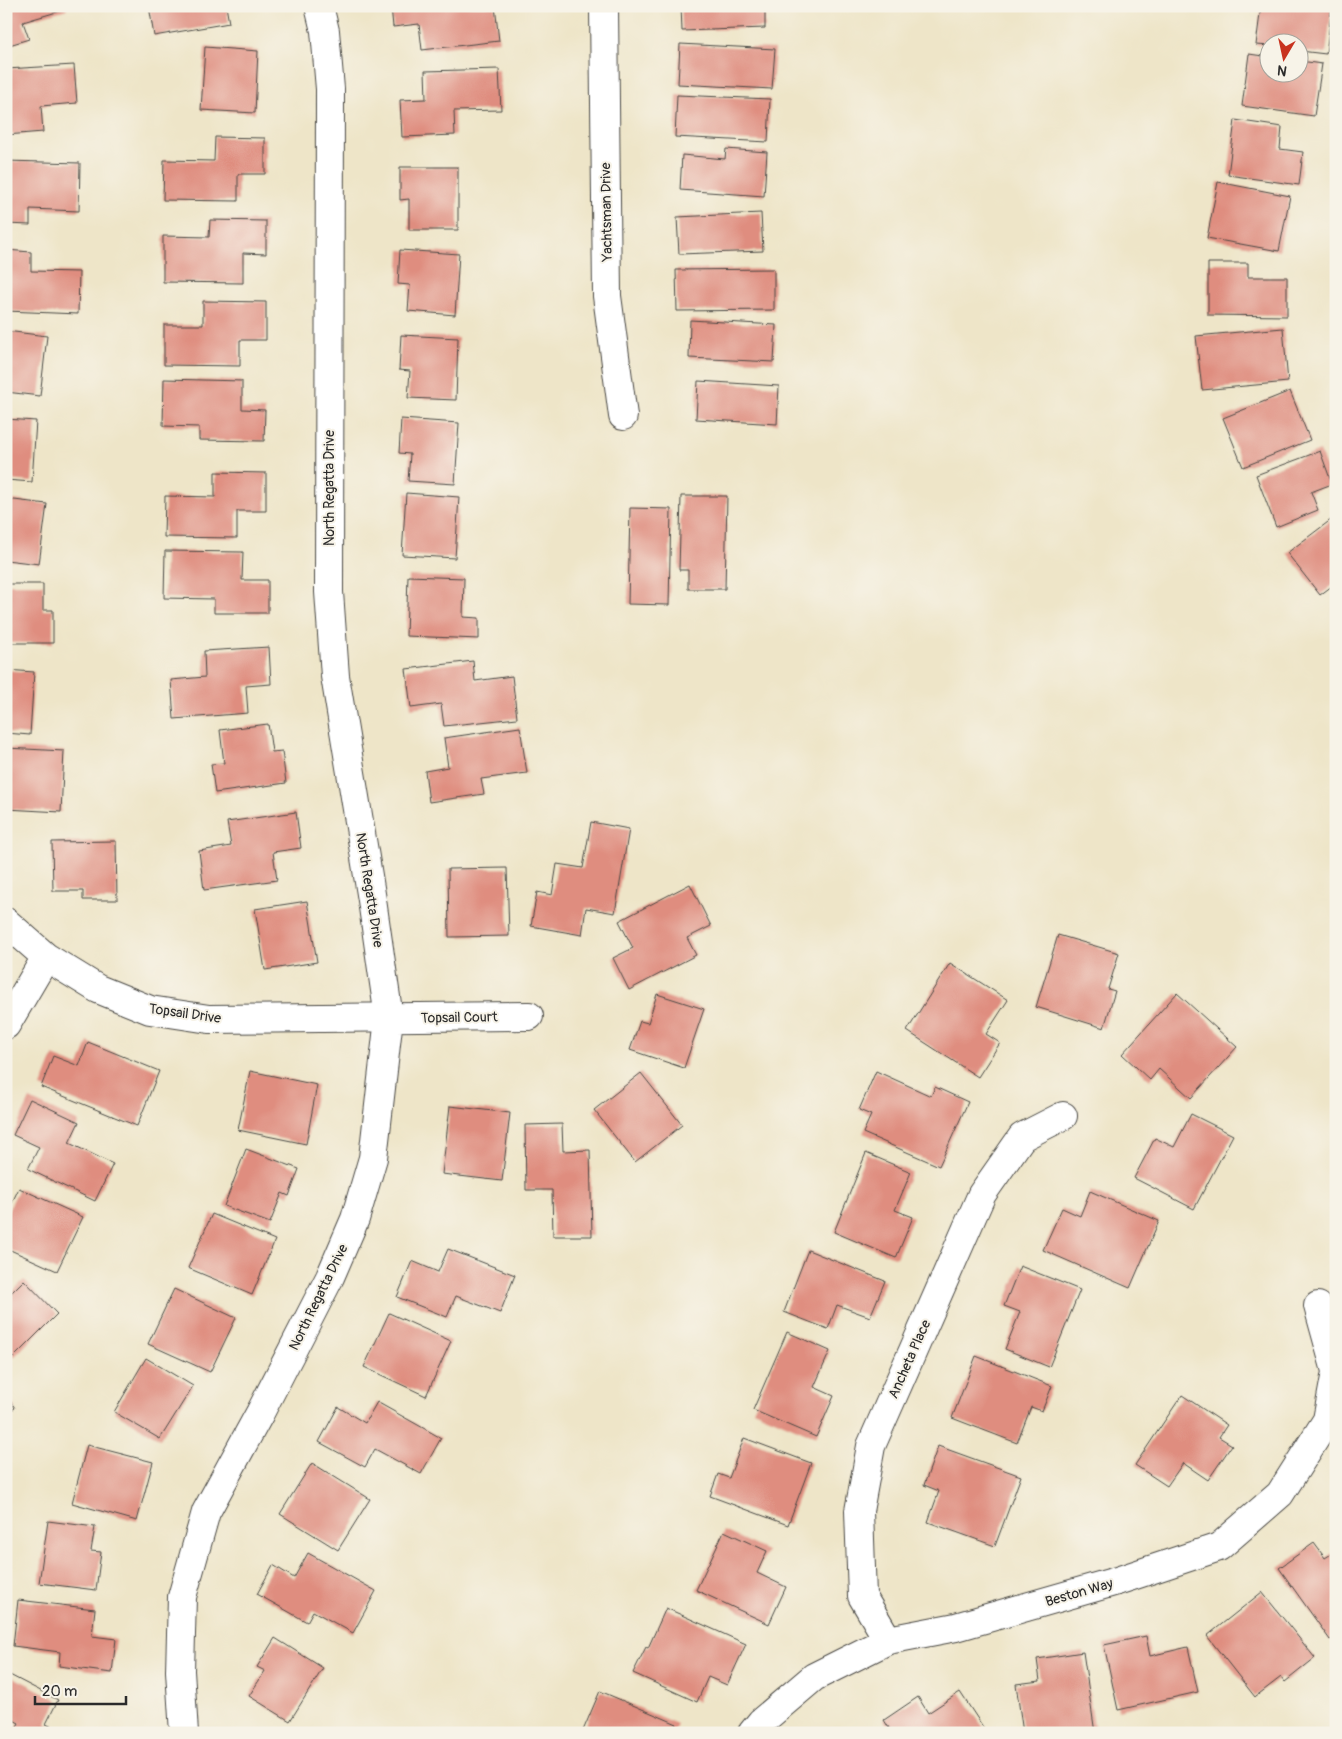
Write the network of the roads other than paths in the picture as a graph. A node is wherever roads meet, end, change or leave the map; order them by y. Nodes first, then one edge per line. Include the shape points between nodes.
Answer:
1 (319, 6) edge
2 (604, 6) edge
3 (623, 416) dead end
4 (6, 922) edge
5 (46, 957) junction
6 (528, 1016) dead end
7 (389, 1018) junction
8 (6, 1025) edge
9 (1063, 1116) dead end
10 (1318, 1306) dead end
11 (1336, 1372) edge
12 (888, 1640) junction
13 (184, 1733) edge
14 (752, 1733) edge

1 - 7 street, North Regatta Drive via 325,31 330,89 329,592 335,676
2 - 3 street, Yachtsman Drive via 607,296
4 - 5 street, Topsail Drive
5 - 7 street, Topsail Drive via 98,990 150,1010 209,1019
5 - 8 street
6 - 7 street, Topsail Court
7 - 13 street, North Regatta Drive via 373,1158 355,1219 330,1277 206,1512 182,1597 180,1671
9 - 12 street, Ancheta Place via 1022,1137 982,1194 872,1446 859,1511 862,1596
10 - 11 street, Beston Way
11 - 12 street, Beston Way via 1326,1420 1280,1494 1219,1546 1117,1582 956,1627
12 - 14 street, Beston Way via 814,1678

